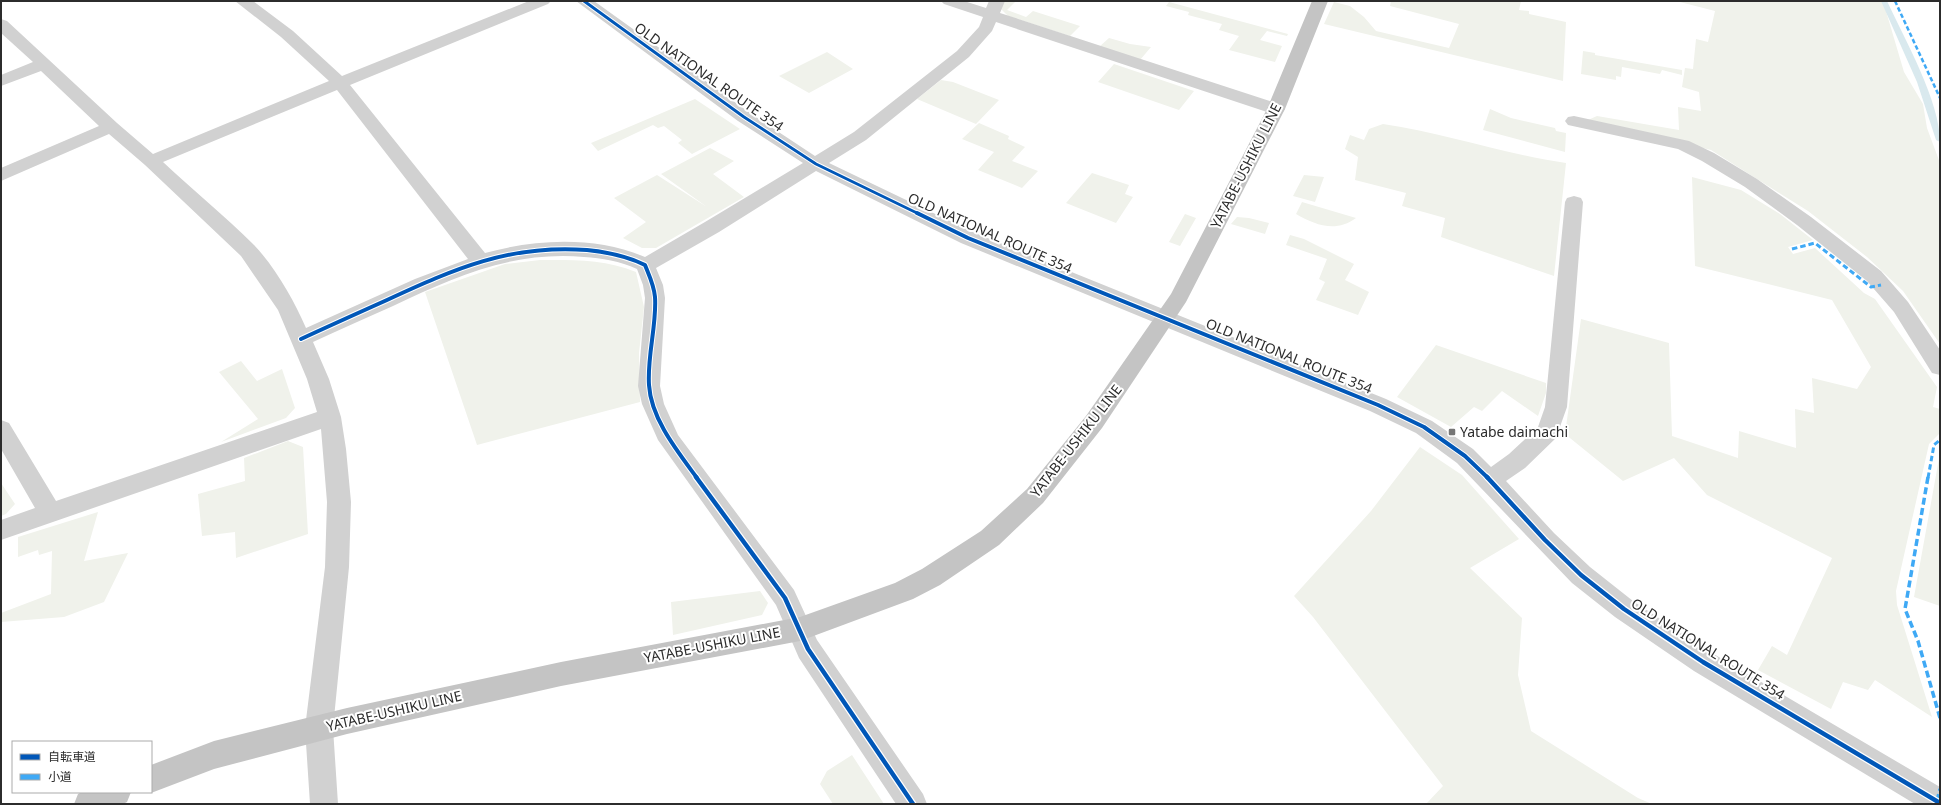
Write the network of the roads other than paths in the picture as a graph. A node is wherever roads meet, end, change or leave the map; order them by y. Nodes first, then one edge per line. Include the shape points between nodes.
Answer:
1 (243, 1) edge
2 (543, 1) edge
3 (584, 1) edge
4 (949, 1) edge
5 (1320, 1) edge
6 (994, 9) edge
7 (1, 24) edge
8 (43, 64) junction
9 (1, 81) edge
10 (340, 83) junction
11 (1276, 109) junction
12 (1574, 121) dead end
13 (111, 127) junction
14 (151, 161) junction
15 (816, 164) junction
16 (1, 175) edge
17 (1574, 202) dead end
18 (480, 260) junction
19 (645, 264) junction
20 (1166, 317) junction
21 (301, 339) junction
22 (1940, 367) edge
23 (330, 417) junction
24 (1, 429) edge
25 (1490, 480) junction
26 (50, 513) junction
27 (1, 530) edge
28 (800, 629) junction
29 (319, 728) junction
30 (152, 779) edge
31 (116, 793) edge
32 (1940, 803) edge
33 (88, 804) edge
34 (324, 804) edge
35 (913, 804) edge

1 - 10 street via 287,34
2 - 10 street
3 - 15 street, OLD NATIONAL ROUTE 354 via 744,118
4 - 6 street
5 - 11 main road, YATABE-USHIKU LINE
6 - 11 street
6 - 15 street via 986,28 963,54 860,136
7 - 8 street
8 - 9 street
8 - 13 street
10 - 14 street
10 - 18 street
11 - 20 main road, YATABE-USHIKU LINE via 1179,297
12 - 22 street via 1683,145 1751,183 1874,276 1901,307
13 - 14 street
13 - 16 street
14 - 21 street via 248,251 288,309
15 - 19 street
15 - 20 street, OLD NATIONAL ROUTE 354 via 968,238
17 - 25 street via 1554,413 1548,432 1517,461
18 - 19 street via 516,252 572,248 624,256
18 - 21 street
19 - 28 street via 655,298 649,386 653,404 668,440 785,598
20 - 25 street, OLD NATIONAL ROUTE 354 via 1378,405 1424,427 1465,456
20 - 28 main road, YATABE-USHIKU LINE via 1117,390 1059,467 1035,496 990,538 931,577 904,591
21 - 23 street
23 - 26 street
23 - 29 street via 339,502 337,567
24 - 26 street
25 - 32 street, OLD NATIONAL ROUTE 354 via 1544,540 1581,575 1624,609 1703,662
26 - 27 street
28 - 29 main road, YATABE-USHIKU LINE via 561,674
28 - 35 street via 808,649
29 - 30 main road, YATABE-USHIKU LINE via 214,755
29 - 34 street
31 - 33 main road

